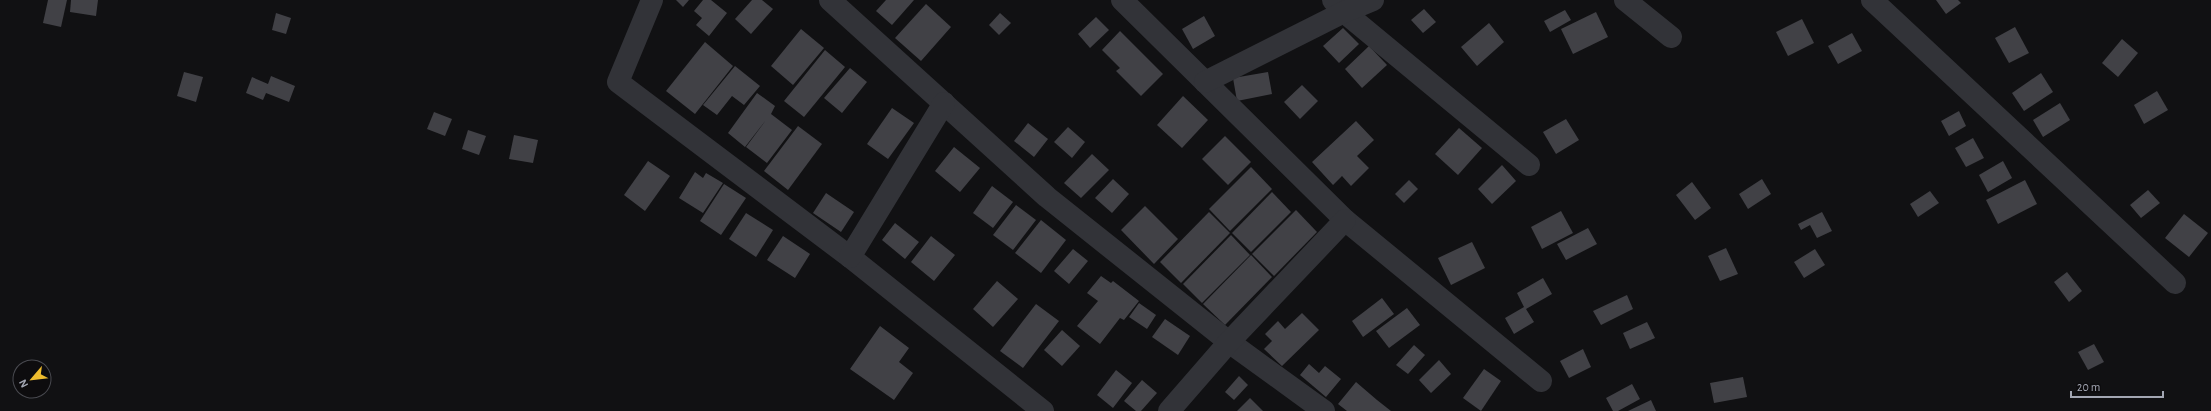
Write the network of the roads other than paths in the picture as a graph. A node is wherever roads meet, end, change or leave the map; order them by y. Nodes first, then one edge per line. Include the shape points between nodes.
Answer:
1 (652, 0) edge
2 (830, 0) edge
3 (1122, 0) edge
4 (1373, 0) edge
5 (1626, 0) edge
6 (1872, 0) edge
7 (1338, 6) edge
8 (1671, 37) dead end
9 (1205, 82) junction
10 (944, 103) junction
11 (1529, 165) dead end
12 (1345, 220) junction
13 (850, 257) junction
14 (2175, 283) dead end
15 (1229, 342) junction
16 (1541, 381) dead end
17 (1043, 411) edge
18 (1169, 411) edge
19 (1324, 411) edge

1 - 13 street via 618,82
2 - 10 street
3 - 9 street
4 - 7 street
5 - 8 street
6 - 14 street
7 - 9 street
7 - 11 street
9 - 12 street
10 - 13 street
10 - 15 street via 1047,197
12 - 15 street
12 - 16 street
13 - 17 street
15 - 18 street
15 - 19 street

